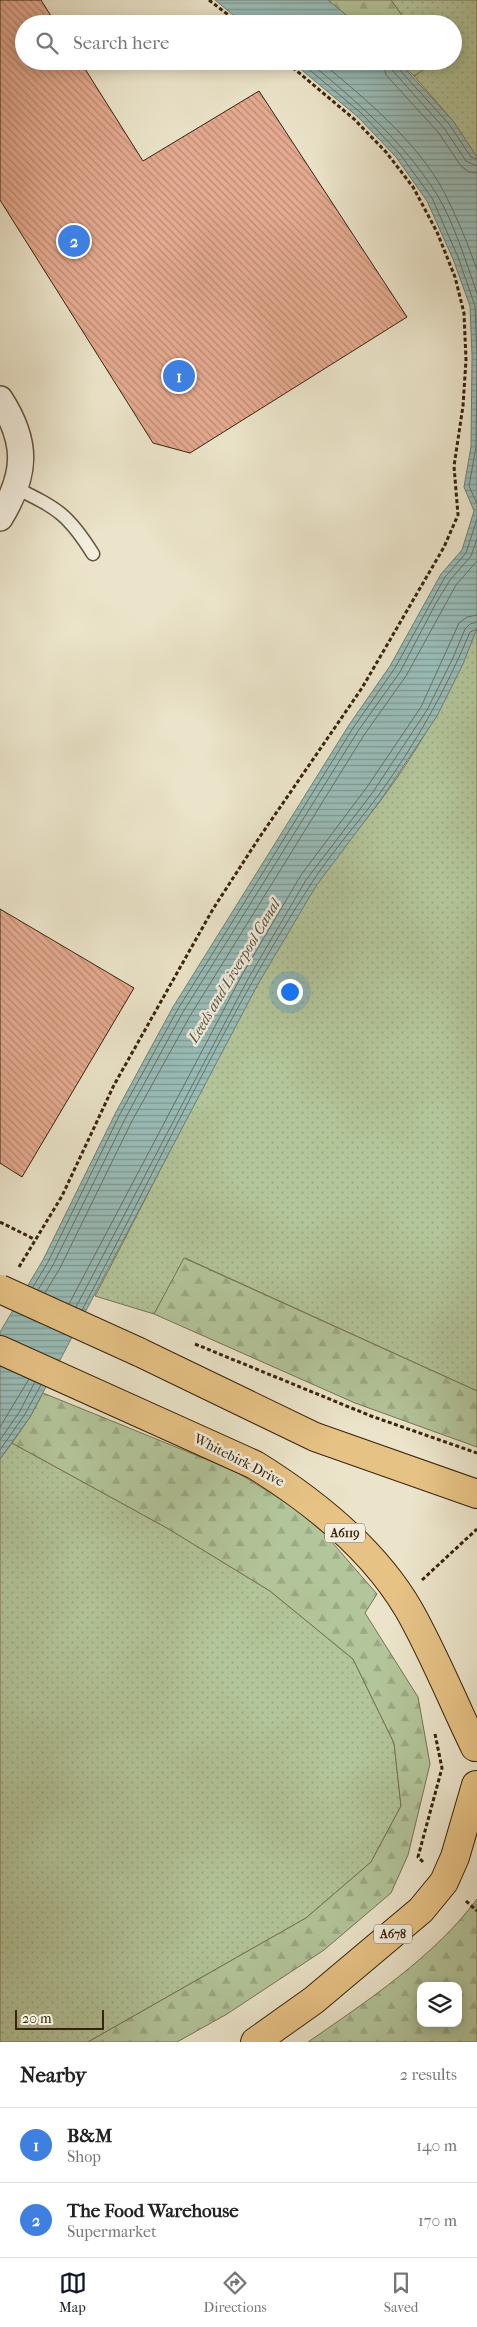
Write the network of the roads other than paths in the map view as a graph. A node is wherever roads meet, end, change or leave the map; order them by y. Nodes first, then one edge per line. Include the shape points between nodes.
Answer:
1 (0, 399) edge
2 (16, 488) junction
3 (0, 518) edge
4 (93, 554) dead end
5 (0, 1289) edge
6 (0, 1350) edge
7 (477, 1494) edge
8 (476, 1742) edge
9 (477, 1787) edge
10 (255, 2042) edge

1 - 2 street via 10,414 21,445
2 - 3 street
2 - 4 lane via 55,508 75,525
5 - 7 highway, bridge via 315,1437
6 - 8 highway, Whitebirk Drive / A6119 via 255,1465 289,1486 337,1525 402,1599
8 - 9 highway, A678
9 - 10 highway, A678 via 456,1857 444,1882 421,1910 314,2000

